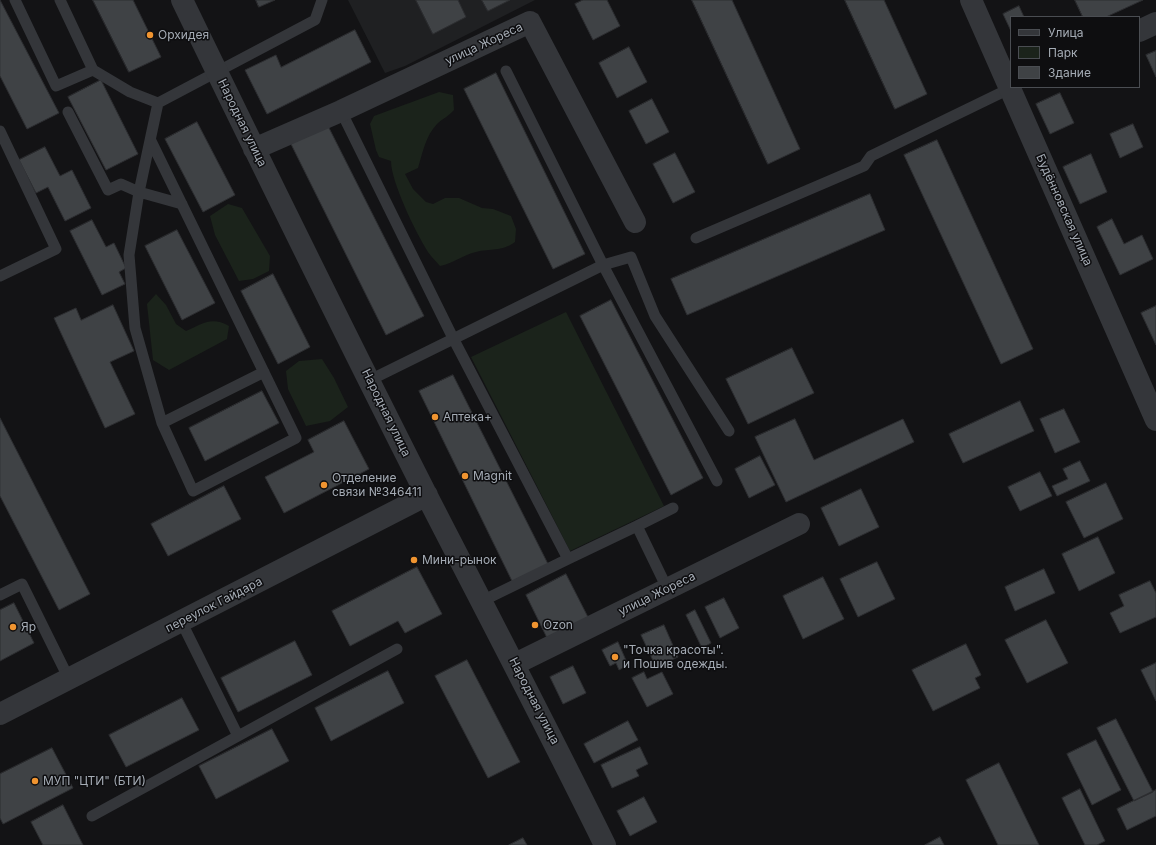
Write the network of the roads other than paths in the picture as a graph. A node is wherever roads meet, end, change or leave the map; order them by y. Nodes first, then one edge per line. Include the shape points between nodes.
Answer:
1 (15, 0) edge
2 (60, 0) edge
3 (182, 0) edge
4 (322, 0) edge
5 (971, 0) edge
6 (1156, 23) edge
7 (1140, 31) edge
8 (93, 70) junction
9 (217, 71) junction
10 (506, 71) dead end
11 (1010, 84) edge
12 (1012, 88) edge
13 (158, 103) junction
14 (341, 111) junction
15 (68, 112) dead end
16 (0, 131) edge
17 (151, 140) junction
18 (254, 149) junction
19 (139, 192) junction
20 (182, 204) junction
21 (634, 222) dead end
22 (696, 238) dead end
23 (603, 265) junction
24 (0, 276) edge
25 (453, 338) junction
26 (264, 372) junction
27 (370, 380) junction
28 (1156, 420) edge
29 (162, 423) junction
30 (729, 430) dead end
31 (717, 481) dead end
32 (427, 495) junction
33 (673, 508) dead end
34 (799, 524) dead end
35 (637, 526) junction
36 (568, 559) junction
37 (667, 588) junction
38 (0, 595) edge
39 (482, 601) junction
40 (181, 621) junction
41 (397, 649) dead end
42 (515, 664) junction
43 (69, 679) junction
44 (0, 714) edge
45 (238, 736) junction
46 (92, 816) dead end
47 (605, 845) edge

1 - 8 lane via 56,86
2 - 8 lane
3 - 9 street, Народная улица
4 - 9 lane via 315,20
5 - 11 street, Будённовская улица
6 - 7 street
8 - 13 lane via 130,92
9 - 13 lane
9 - 18 street, Народная улица
10 - 23 lane
12 - 22 lane via 871,156 864,166
12 - 28 street, Будённовская улица
13 - 17 lane
14 - 18 street, улица Жореса
14 - 21 street, улица Жореса via 530,22
14 - 25 lane
15 - 19 lane via 108,190 121,184
16 - 24 lane via 56,249
17 - 19 lane
17 - 20 lane
18 - 27 street, Народная улица
19 - 20 lane
19 - 29 lane via 129,255 135,328
20 - 26 lane
23 - 25 lane
23 - 30 lane via 631,257 655,316
23 - 31 lane
25 - 27 lane
25 - 36 lane
26 - 29 lane
26 - 29 lane via 296,438 193,491
27 - 32 street, Народная улица
32 - 39 street, Народная улица
32 - 40 street, переулок Гайдара
33 - 35 lane
34 - 37 street, улица Жореса
35 - 36 lane
35 - 37 lane
36 - 39 lane
37 - 42 street, улица Жореса
38 - 43 lane via 22,584
39 - 42 street, Народная улица
40 - 43 street, переулок Гайдара
40 - 45 lane
41 - 45 lane
42 - 47 street, Народная улица
43 - 44 street, переулок Гайдара
45 - 46 lane

